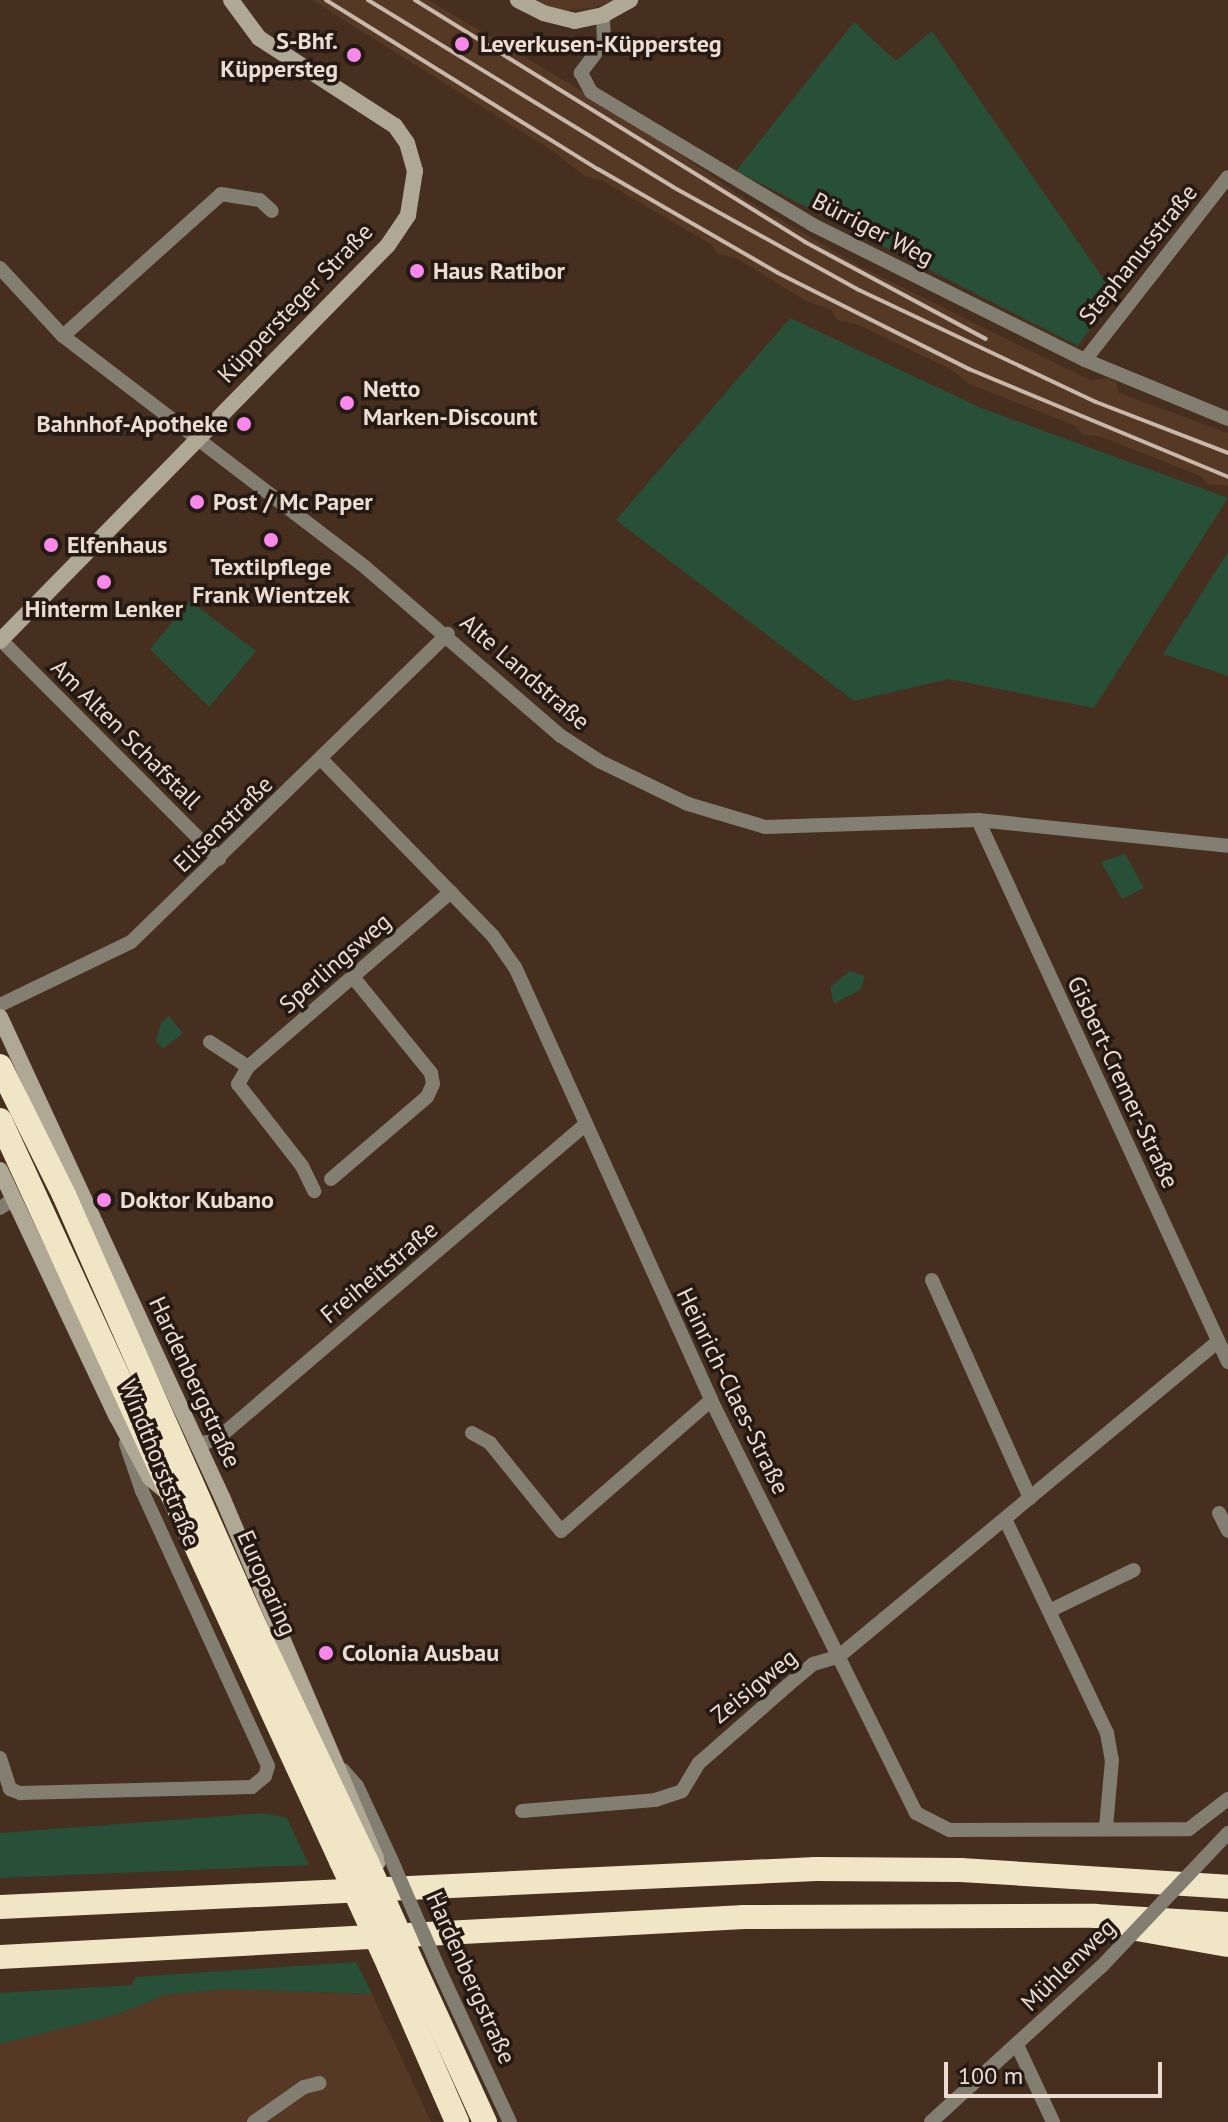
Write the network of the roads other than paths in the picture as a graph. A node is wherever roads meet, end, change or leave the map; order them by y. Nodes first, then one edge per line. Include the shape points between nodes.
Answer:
1 (231, 0) edge
2 (518, 0) edge
3 (630, 0) edge
4 (603, 15) junction
5 (1228, 177) edge
6 (272, 211) dead end
7 (0, 268) edge
8 (63, 336) junction
9 (1085, 360) junction
10 (1228, 419) edge
11 (197, 438) junction
12 (448, 634) junction
13 (0, 641) edge
14 (321, 759) junction
15 (978, 820) junction
16 (1228, 846) edge
17 (219, 859) junction
18 (451, 892) junction
19 (353, 977) junction
20 (0, 1005) edge
21 (0, 1017) edge
22 (210, 1042) dead end
23 (0, 1066) edge
24 (243, 1073) junction
25 (0, 1120) edge
26 (584, 1126) junction
27 (0, 1170) edge
28 (331, 1179) dead end
29 (314, 1191) dead end
30 (7, 1204) edge
31 (932, 1280) dead end
32 (1218, 1342) junction
33 (1228, 1362) edge
34 (711, 1400) junction
35 (117, 1417) junction
36 (472, 1433) dead end
37 (197, 1444) junction
38 (1030, 1498) junction
39 (175, 1499) junction
40 (1219, 1513) dead end
41 (1005, 1519) junction
42 (1228, 1531) edge
43 (1134, 1570) dead end
44 (1049, 1611) junction
45 (838, 1657) junction
46 (0, 1758) edge
47 (1228, 1799) edge
48 (522, 1811) dead end
49 (1106, 1827) junction
50 (1228, 1833) edge
51 (378, 1865) junction
52 (1228, 1887) edge
53 (0, 1907) edge
54 (1095, 1916) junction
55 (1228, 1924) edge
56 (1228, 1945) edge
57 (0, 1957) edge
58 (413, 1965) junction
59 (1017, 2045) junction
60 (320, 2083) dead end
61 (254, 2122) edge
62 (457, 2122) edge
63 (485, 2122) edge
64 (510, 2122) edge
65 (931, 2122) edge
66 (1053, 2122) edge

1 - 11 main road, Küppersteger Straße via 247,26 270,47 395,126 412,155 415,192 408,215 388,245
2 - 4 main road via 566,20
3 - 4 main road
4 - 9 street, Bürriger Weg via 604,42 581,73 591,92 813,225
5 - 9 street, Stephanusstraße
6 - 8 street via 260,200 221,194
7 - 8 street, Alte Landstraße
8 - 11 street, Alte Landstraße
9 - 10 street, Bürriger Weg
11 - 12 street, Alte Landstraße
11 - 13 main road, Küppersteger Straße
12 - 14 street, Elisenstraße
12 - 15 street, Alte Landstraße via 574,745 688,804 738,823 765,827
13 - 17 street, Am Alten Schafstall
14 - 17 street, Elisenstraße
14 - 18 street, Heinrich-Claes-Straße
15 - 16 street, Alte Landstraße
15 - 32 street, Gisbert-Cremer-Straße
17 - 20 street, Elisenstraße via 131,942
18 - 19 street, Sperlingsweg
18 - 26 street, Heinrich-Claes-Straße via 515,967
19 - 24 street, Sperlingsweg
19 - 28 street via 431,1073 433,1084 427,1097
21 - 37 main road, Hardenbergstraße
22 - 24 street
23 - 51 highway, Europaring via 64,1195 258,1633
24 - 29 street
25 - 39 highway, Europaring
26 - 34 street, Heinrich-Claes-Straße
26 - 37 street, Freiheitstraße via 216,1440
27 - 30 main road, Windthorststraße
30 - 35 main road, Windthorststraße
31 - 38 street
32 - 33 street, Gisbert-Cremer-Straße
32 - 38 street, Zeisigweg
34 - 36 street via 561,1531 490,1443
34 - 45 street, Heinrich-Claes-Straße
35 - 39 main road via 150,1478
35 - 46 street, Windthorststraße via 142,1491 268,1766 265,1776 252,1787 20,1793 10,1789
37 - 51 main road, Hardenbergstraße via 343,1770
38 - 41 street, Zeisigweg
39 - 58 highway, Europaring, bridge via 341,1861
40 - 42 street
41 - 44 street
41 - 45 street, Zeisigweg
43 - 44 street
44 - 49 street via 1107,1733 1112,1760
45 - 48 street, Zeisigweg via 813,1664 725,1738 699,1763 682,1791 655,1800
45 - 49 street, Heinrich-Claes-Straße via 905,1797 932,1824 950,1830
47 - 49 street, Heinrich-Claes-Straße via 1189,1829
50 - 59 street, Mühlenweg, bridge via 1101,1967
51 - 58 highway, Europaring, bridge
52 - 53 highway via 961,1870 816,1869
54 - 55 highway
54 - 56 highway via 1155,1936
54 - 57 highway via 744,1917
58 - 62 highway, Europaring
58 - 63 highway, Europaring
58 - 64 street, Hardenbergstraße
59 - 65 street, Mühlenweg
59 - 66 street
60 - 61 street via 304,2087

